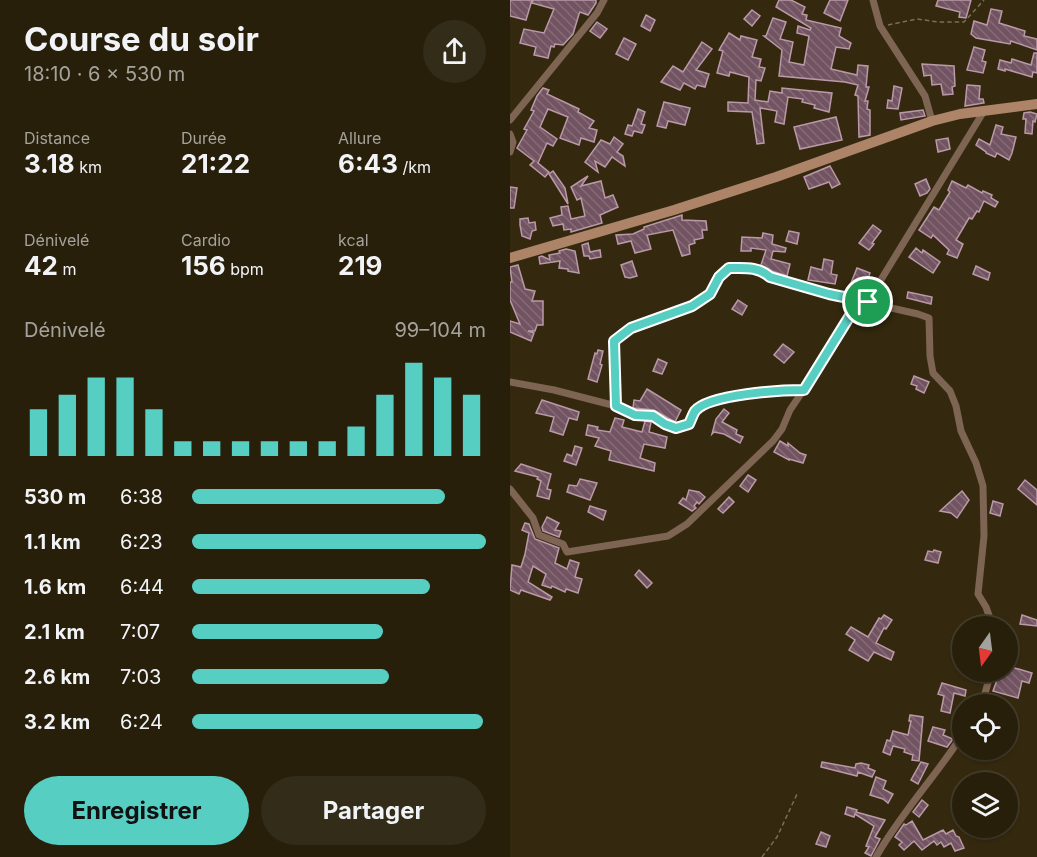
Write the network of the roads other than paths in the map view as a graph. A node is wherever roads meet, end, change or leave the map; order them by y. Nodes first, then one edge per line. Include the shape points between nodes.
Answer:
1 (604, 0) edge
2 (873, 0) edge
3 (1037, 104) edge
4 (984, 111) junction
5 (510, 120) edge
6 (932, 121) junction
7 (510, 134) edge
8 (510, 152) edge
9 (510, 258) edge
10 (868, 302) junction
11 (510, 382) edge
12 (804, 390) junction
13 (616, 406) junction
14 (510, 489) edge
15 (988, 616) edge
16 (952, 748) edge
17 (876, 857) edge

1 - 5 street
2 - 6 street via 880,26 925,96
3 - 4 street
4 - 6 street
4 - 10 street
6 - 9 street via 719,195
7 - 8 street
10 - 12 street via 851,314
10 - 13 street via 770,277 753,268 729,268 710,294 692,306 631,328 614,341
10 - 15 street via 929,318 933,373 950,391 983,486 984,536 978,594
11 - 13 street
12 - 13 street via 710,402 696,410 689,424 676,428 653,416 635,415
12 - 14 street via 773,441 687,524 668,536 567,552 563,544 538,536 532,518
16 - 17 street

